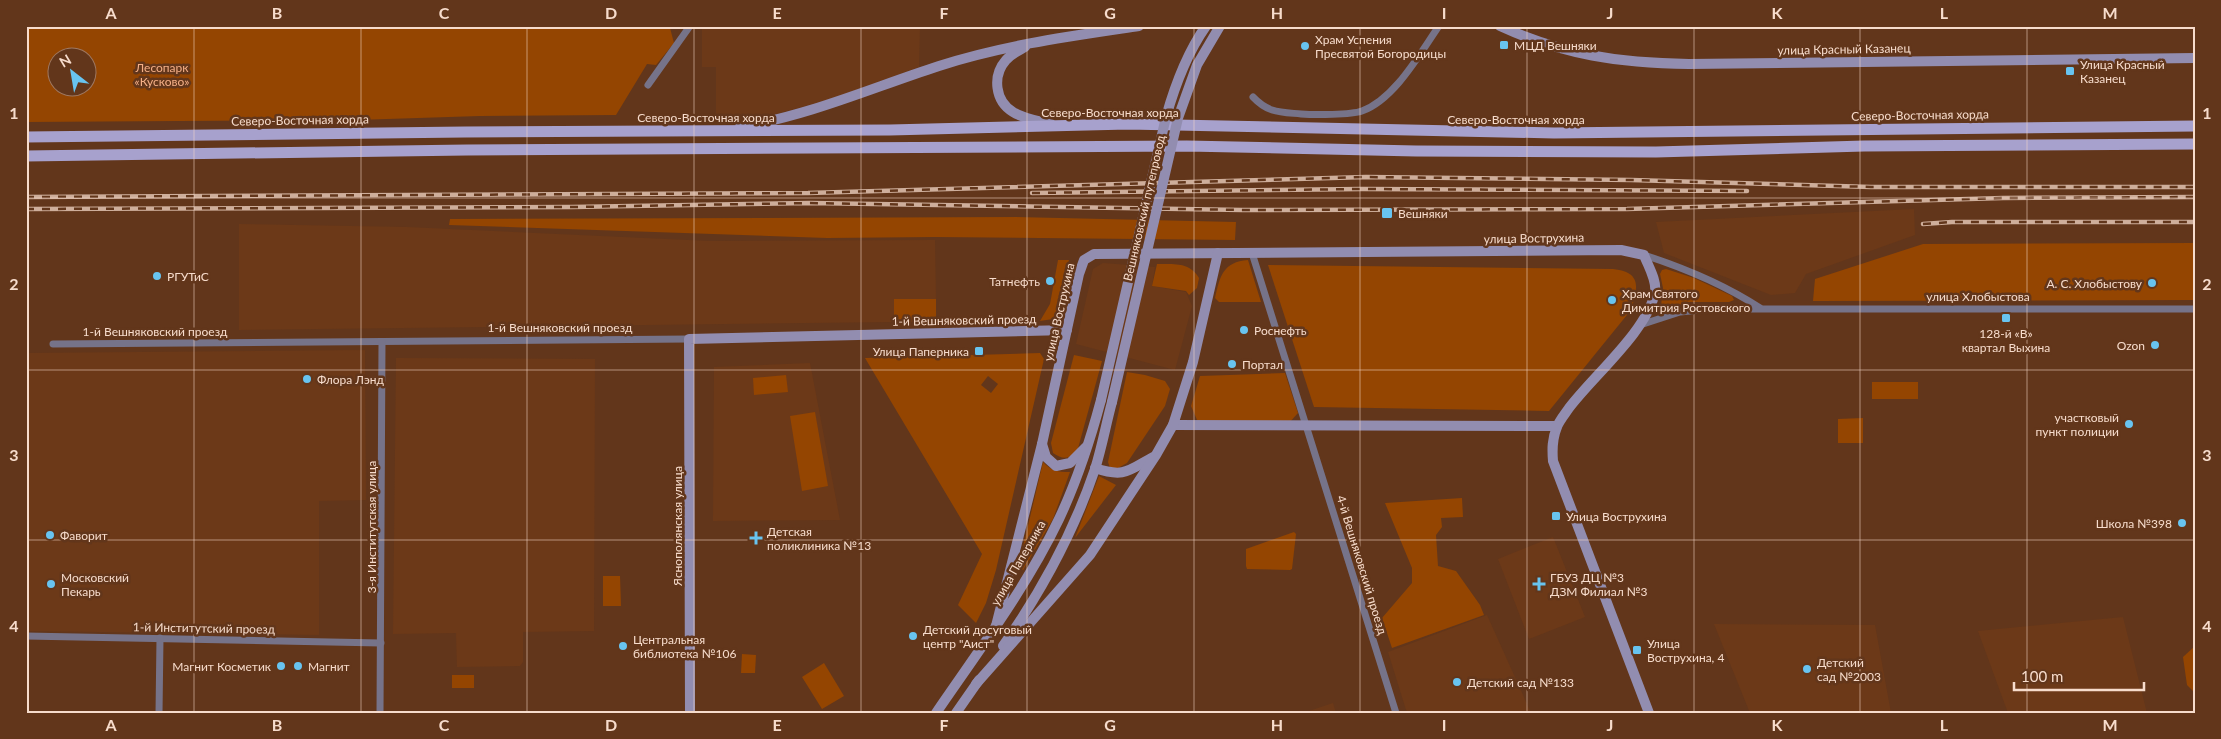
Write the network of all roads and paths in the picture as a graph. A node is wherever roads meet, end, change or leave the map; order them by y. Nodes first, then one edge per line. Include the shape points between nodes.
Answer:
1 (690, 26) edge
2 (1139, 26) edge
3 (1206, 26) edge
4 (1220, 26) edge
5 (1438, 26) edge
6 (1500, 26) edge
7 (1034, 42) junction
8 (2195, 58) edge
9 (648, 85) dead end
10 (1253, 97) dead end
11 (1059, 126) junction
12 (2195, 126) edge
13 (720, 130) junction
14 (26, 137) edge
15 (2195, 144) edge
16 (26, 156) edge
17 (1218, 253) junction
18 (1252, 254) junction
19 (1644, 256) junction
20 (1761, 308) junction
21 (2195, 309) edge
22 (1640, 325) junction
23 (1066, 330) junction
24 (689, 339) junction
25 (382, 342) junction
26 (53, 344) dead end
27 (1101, 400) joint
28 (1173, 424) junction
29 (1306, 425) junction
30 (1557, 426) junction
31 (1090, 443) junction
32 (1042, 444) junction
33 (1156, 455) junction
34 (1095, 468) junction
35 (996, 626) junction
36 (26, 636) edge
37 (160, 638) junction
38 (381, 643) junction
39 (976, 684) junction
40 (158, 713) edge
41 (380, 713) edge
42 (690, 713) edge
43 (936, 713) edge
44 (956, 713) edge
45 (1396, 713) edge
46 (1649, 713) edge

1 - 9 street
2 - 7 street
3 - 27 street, Вешняковский путепровод, bridge via 1186,61 1171,100
4 - 34 street, Вешняковский путепровод, bridge via 1197,65 1178,118
5 - 10 street via 1395,86 1361,111 1309,114 1272,111
6 - 8 street, улица Красный Казанец via 1568,52 1638,62
7 - 11 street via 1011,55 1002,65 998,91 1004,104 1014,113
7 - 13 street via 939,66 791,117
11 - 12 main road, Северо-Восточная хорда via 1161,124 1573,133
11 - 13 main road, Северо-Восточная хорда
13 - 14 main road, Северо-Восточная хорда
15 - 16 main road via 1854,146 1646,152 1169,146
17 - 18 street, улица Вострухина
17 - 23 street, улица Вострухина via 1094,254 1084,260
17 - 28 street via 1194,362
18 - 19 street, улица Вострухина via 1621,250
18 - 29 street, 4-й Вешняковский проезд
19 - 20 street, улица Хлобыстова via 1678,266
19 - 22 street via 1655,290
20 - 21 street, улица Хлобыстова
20 - 22 street, улица Хлобыстова via 1680,312
22 - 30 street
23 - 24 street, 1-й Вешняковский проезд
23 - 32 street, улица Вострухина
24 - 25 street, 1-й Вешняковский проезд
24 - 42 street, Яснополянская улица
25 - 26 street, 1-й Вешняковский проезд
25 - 38 street, 3-я Институтская улица
27 - 31 street, улица Паперника
28 - 29 street
28 - 33 street
29 - 30 street
29 - 45 street, 4-й Вешняковский проезд
30 - 46 street via 1552,445 1553,461
31 - 32 street via 1070,463 1056,466 1046,458
31 - 35 street, улица Паперника via 1059,519
32 - 35 street, улица Вострухина
33 - 34 street via 1125,474
33 - 39 street via 1090,555
34 - 39 street via 1072,525 1028,611
35 - 43 street, улица Паперника
36 - 37 street, 1-й Институтский проезд
37 - 38 street, 1-й Институтский проезд
37 - 40 street
38 - 41 street, 3-я Институтская улица
39 - 44 street

